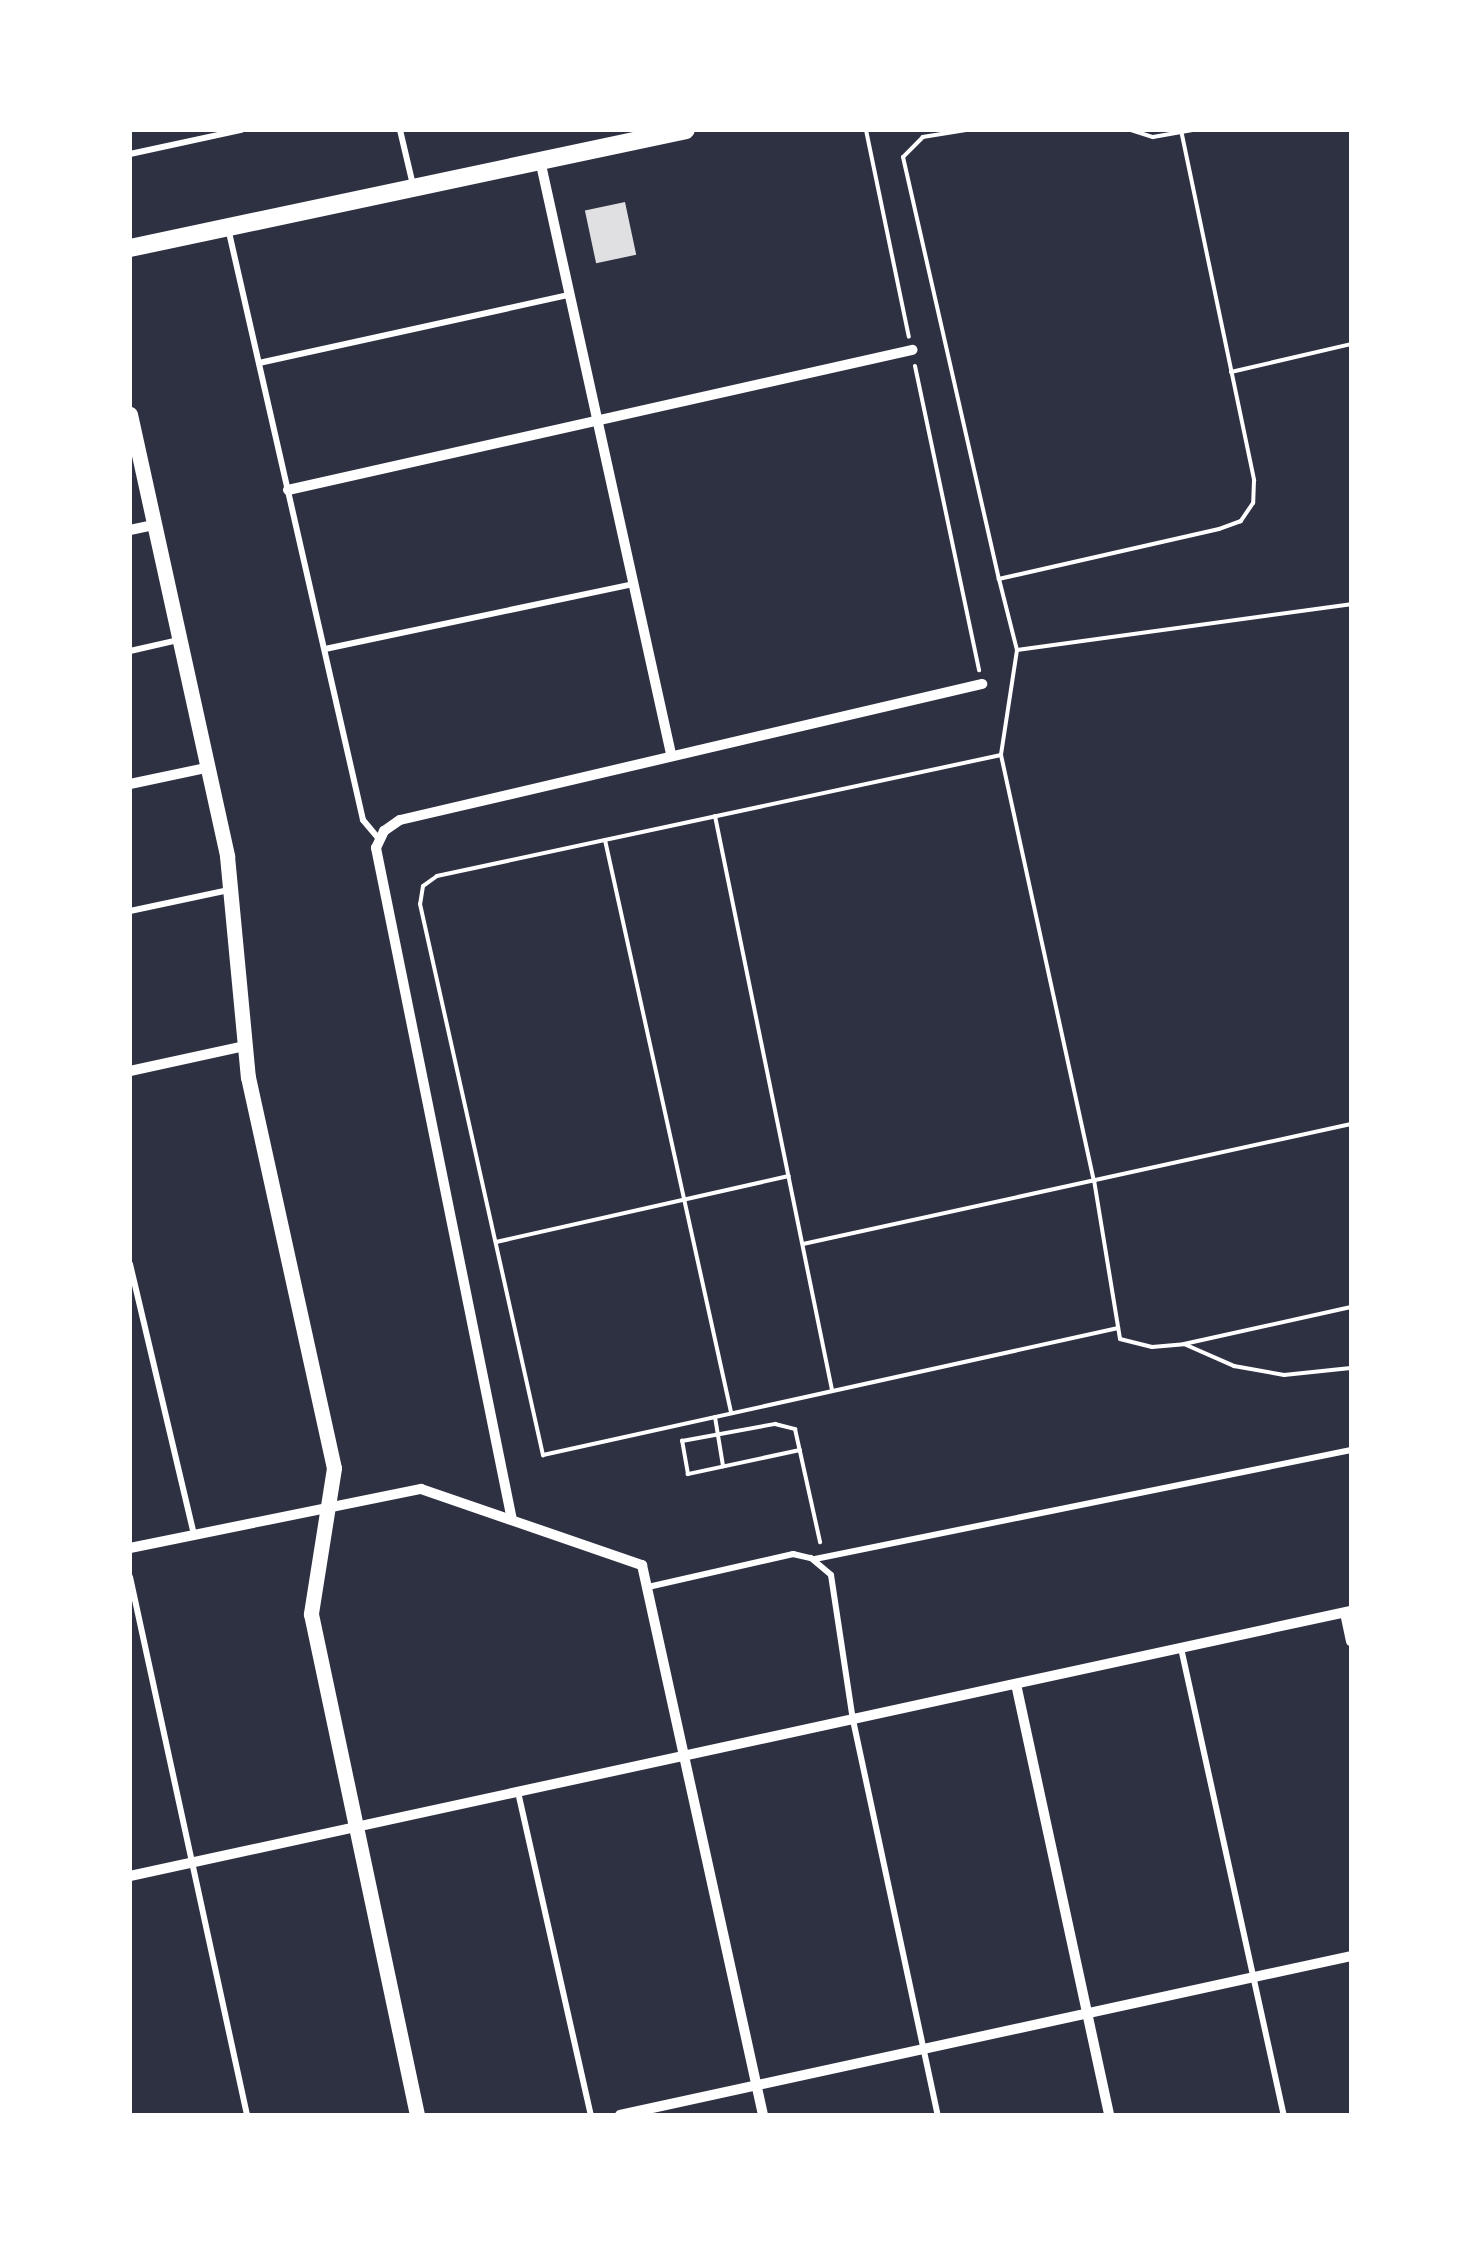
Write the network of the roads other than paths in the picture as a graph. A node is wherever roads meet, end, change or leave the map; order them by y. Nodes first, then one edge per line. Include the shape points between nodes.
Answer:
1 (241, 130) edge
2 (400, 130) edge
3 (686, 130) edge
4 (130, 154) edge
5 (540, 158) junction
6 (414, 186) junction
7 (227, 227) junction
8 (130, 248) edge
9 (570, 294) junction
10 (912, 350) road end
11 (259, 363) junction
12 (130, 414) edge
13 (598, 421) junction
14 (288, 490) junction
15 (154, 525) junction
16 (130, 530) edge
17 (634, 584) junction
18 (178, 640) junction
19 (324, 649) junction
20 (130, 651) edge
21 (982, 684) road end
22 (671, 754) junction
23 (206, 768) junction
24 (130, 784) edge
25 (382, 835) junction
26 (230, 890) junction
27 (130, 911) edge
28 (245, 1046) junction
29 (130, 1070) edge
30 (130, 1264) edge
31 (1351, 1450) edge
32 (332, 1506) junction
33 (512, 1520) junction
34 (194, 1534) junction
35 (130, 1548) edge
36 (814, 1560) junction
37 (130, 1577) edge
38 (648, 1587) junction
39 (1348, 1612) edge
40 (1351, 1641) edge
41 (1181, 1647) junction
42 (1016, 1684) junction
43 (853, 1720) junction
44 (684, 1756) junction
45 (518, 1792) junction
46 (354, 1828) junction
47 (190, 1863) junction
48 (130, 1876) edge
49 (1351, 1956) edge
50 (1254, 1976) junction
51 (1087, 2013) junction
52 (924, 2049) junction
53 (756, 2084) junction
54 (247, 2115) edge
55 (417, 2115) edge
56 (591, 2115) edge
57 (620, 2115) edge
58 (763, 2115) edge
59 (938, 2115) edge
60 (1109, 2115) edge
61 (1284, 2115) edge

1 - 4 lane
2 - 6 lane
3 - 5 main road
5 - 6 main road
5 - 9 street
6 - 7 main road
7 - 8 main road
7 - 11 lane
9 - 11 lane
9 - 13 street
10 - 13 street
11 - 14 lane
12 - 15 street
13 - 14 street
13 - 17 street
14 - 19 lane
15 - 16 street
15 - 18 street
17 - 19 lane
17 - 22 street
18 - 20 lane
18 - 23 street
19 - 25 lane via 364,820
21 - 22 street
22 - 25 street via 400,820
23 - 24 street
23 - 26 street
25 - 33 street via 376,848
26 - 27 lane
26 - 28 street
28 - 29 street
28 - 32 street via 334,1468
30 - 34 lane
31 - 36 lane
32 - 33 street via 421,1489
32 - 34 street
32 - 46 street via 314,1569 311,1614
33 - 38 street via 642,1565
34 - 35 street
36 - 38 lane via 794,1554
36 - 43 lane via 834,1586
37 - 47 lane
38 - 44 street
39 - 40 street
39 - 41 street
41 - 42 street
41 - 50 lane
42 - 43 street
42 - 51 street
43 - 44 street
43 - 52 lane
44 - 45 street
44 - 53 street
45 - 46 street
45 - 56 lane
46 - 47 street
46 - 55 street
47 - 48 street
47 - 54 lane
49 - 50 street
50 - 51 street
50 - 61 lane
51 - 52 street
51 - 60 street
52 - 53 street
52 - 59 lane
53 - 57 street
53 - 58 street

